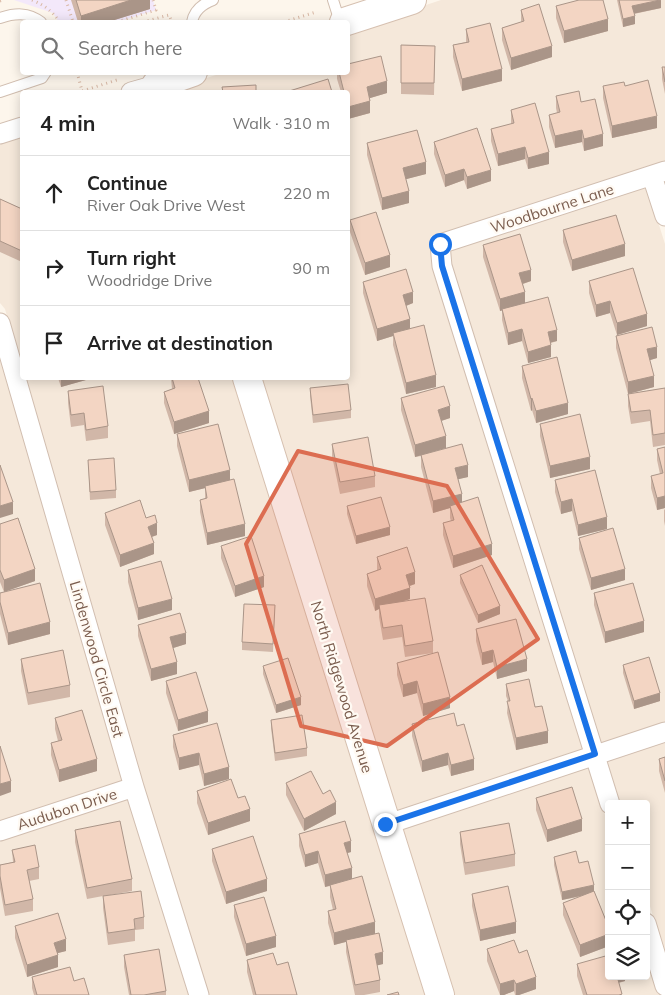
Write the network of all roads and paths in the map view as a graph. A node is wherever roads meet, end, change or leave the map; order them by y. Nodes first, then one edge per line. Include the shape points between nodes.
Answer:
1 (66, 0) edge
2 (153, 0) edge
3 (213, 0) edge
4 (333, 0) edge
5 (412, 0) edge
6 (316, 12) dead end
7 (0, 18) edge
8 (38, 20) edge
9 (72, 20) edge
10 (124, 20) edge
11 (150, 20) edge
12 (171, 20) edge
13 (193, 20) edge
14 (290, 20) edge
15 (341, 20) edge
16 (348, 20) edge
17 (44, 75) edge
18 (78, 75) edge
19 (183, 75) edge
20 (141, 87) edge
21 (82, 90) edge
22 (97, 90) edge
23 (0, 92) edge
24 (20, 128) edge
25 (0, 134) edge
26 (659, 174) edge
27 (665, 216) edge
28 (0, 323) edge
29 (248, 380) edge
30 (665, 732) edge
31 (595, 754) junction
32 (134, 787) junction
33 (609, 800) edge
34 (385, 824) junction
35 (0, 831) edge
36 (650, 935) edge
37 (665, 986) edge
38 (199, 995) edge
39 (440, 995) edge

1 - 9 path
2 - 10 path via 156,10
3 - 13 lane via 204,3
4 - 15 lane
5 - 16 street
6 - 14 path
7 - 8 lane via 21,14
11 - 12 path via 169,15
17 - 23 lane
18 - 21 path
19 - 20 street
20 - 22 path
24 - 25 street
26 - 27 street
26 - 31 street, Woodbourne Lane via 440,244 442,266
28 - 32 street, Lindenwood Circle East
29 - 34 street, North Ridgewood Avenue
30 - 31 street
31 - 33 street
31 - 34 street
32 - 35 street, Audubon Drive
32 - 38 street, Lindenwood Circle East
34 - 39 street, North Ridgewood Avenue
36 - 37 street

